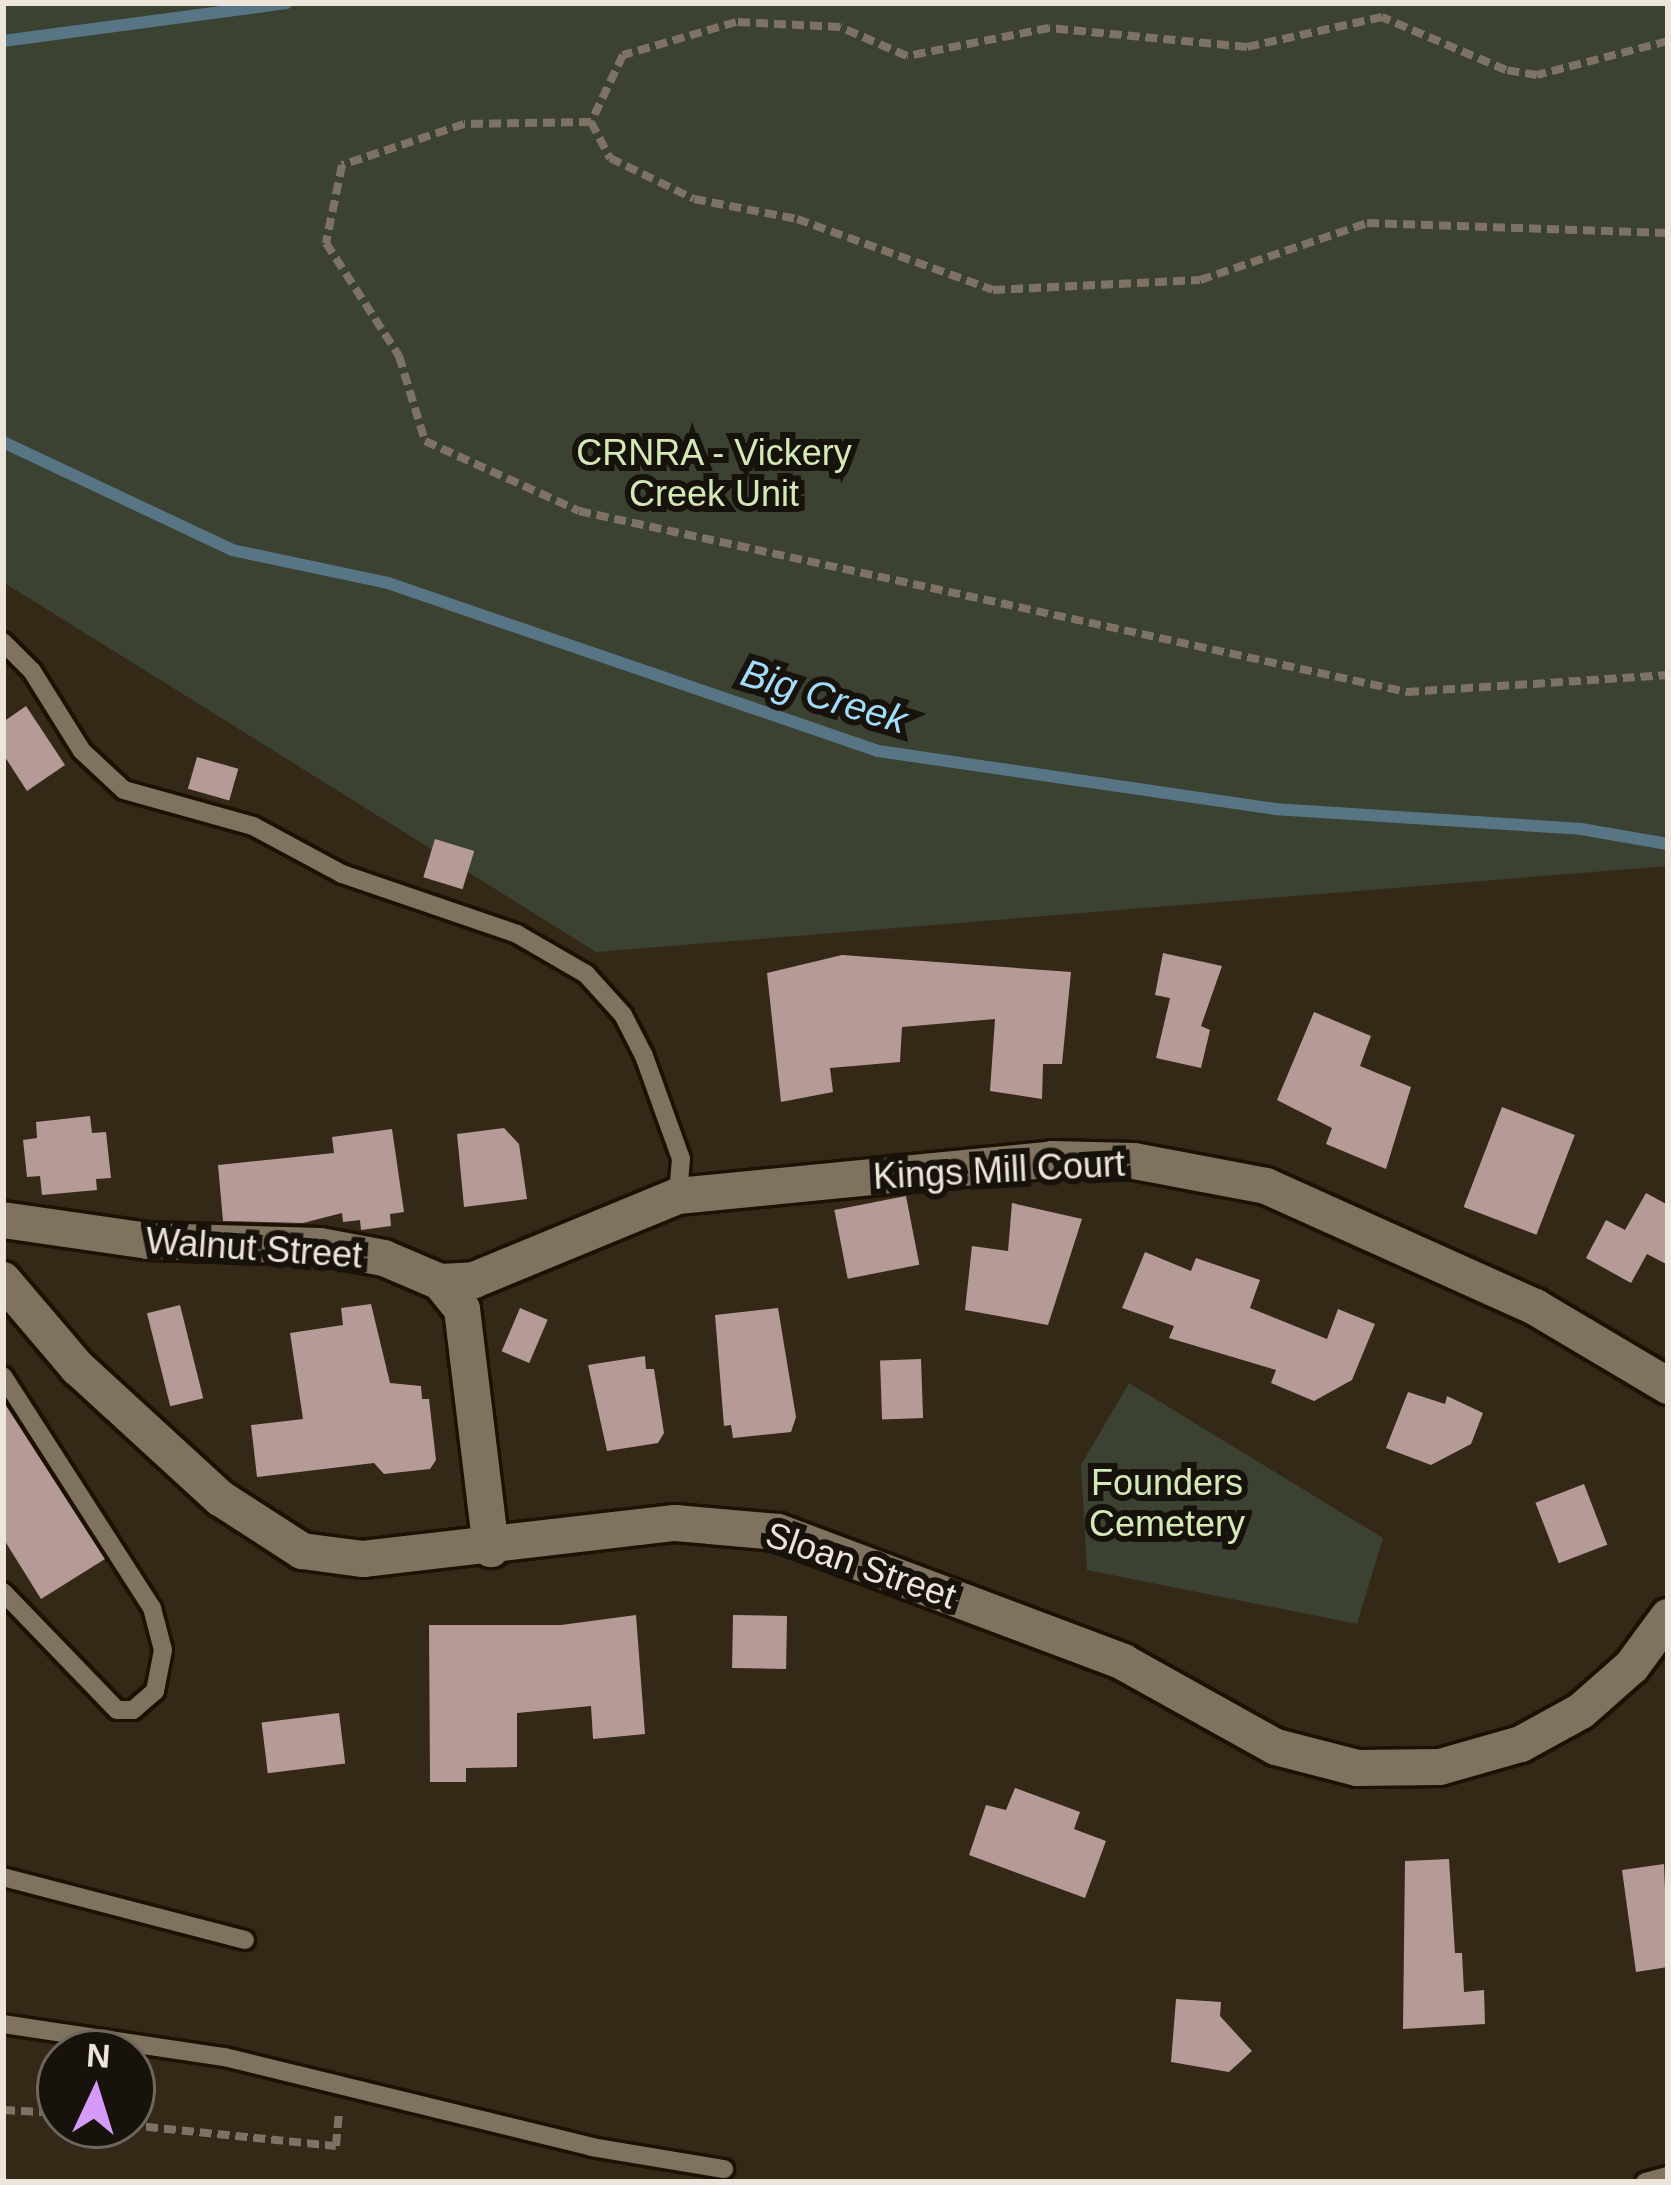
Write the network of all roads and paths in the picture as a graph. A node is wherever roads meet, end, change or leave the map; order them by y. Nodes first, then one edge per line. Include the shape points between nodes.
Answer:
1 (1668, 41) edge
2 (591, 122) junction
3 (1668, 233) edge
4 (3, 642) edge
5 (1668, 675) edge
6 (678, 1196) junction
7 (3, 1220) edge
8 (3, 1280) edge
9 (440, 1282) junction
10 (3, 1376) edge
11 (1668, 1386) edge
12 (491, 1549) junction
13 (3, 1592) edge
14 (1668, 1617) edge
15 (3, 1877) edge
16 (244, 1940) dead end
17 (3, 2024) edge
18 (342, 2088) junction
19 (3, 2110) edge
20 (36, 2112) edge
21 (156, 2130) edge
22 (724, 2169) dead end
23 (1668, 2176) edge
24 (1645, 2182) edge

1 - 2 path via 1537,74 1506,70 1382,17 1247,46 1048,28 907,56 840,27 736,22 622,55
2 - 3 path via 610,158 694,199 797,219 993,290 1199,280 1367,224
2 - 5 path via 464,124 343,165 326,242 399,356 425,441 579,511 1407,692
4 - 6 lane via 32,671 82,752 124,790 254,826 342,874 517,934 586,974 623,1015 644,1056 681,1159
6 - 9 street, Kings Mill Court via 474,1280
6 - 11 street, Kings Mill Court via 1052,1159 1182,1166 1266,1186 1420,1251
7 - 9 street, Walnut Street via 148,1241 320,1246 384,1258
8 - 12 street, Sloan Street via 79,1368 261,1531 332,1557
9 - 12 street via 462,1309
10 - 13 lane via 152,1608 163,1650 155,1691 133,1710 117,1710
12 - 14 street, Sloan Street via 675,1523 778,1532 1123,1662 1276,1747 1357,1768 1440,1767 1521,1744 1581,1711 1632,1666
15 - 16 lane
17 - 18 lane via 139,2040
18 - 21 path via 336,2146
18 - 22 lane
19 - 20 path
23 - 24 lane

